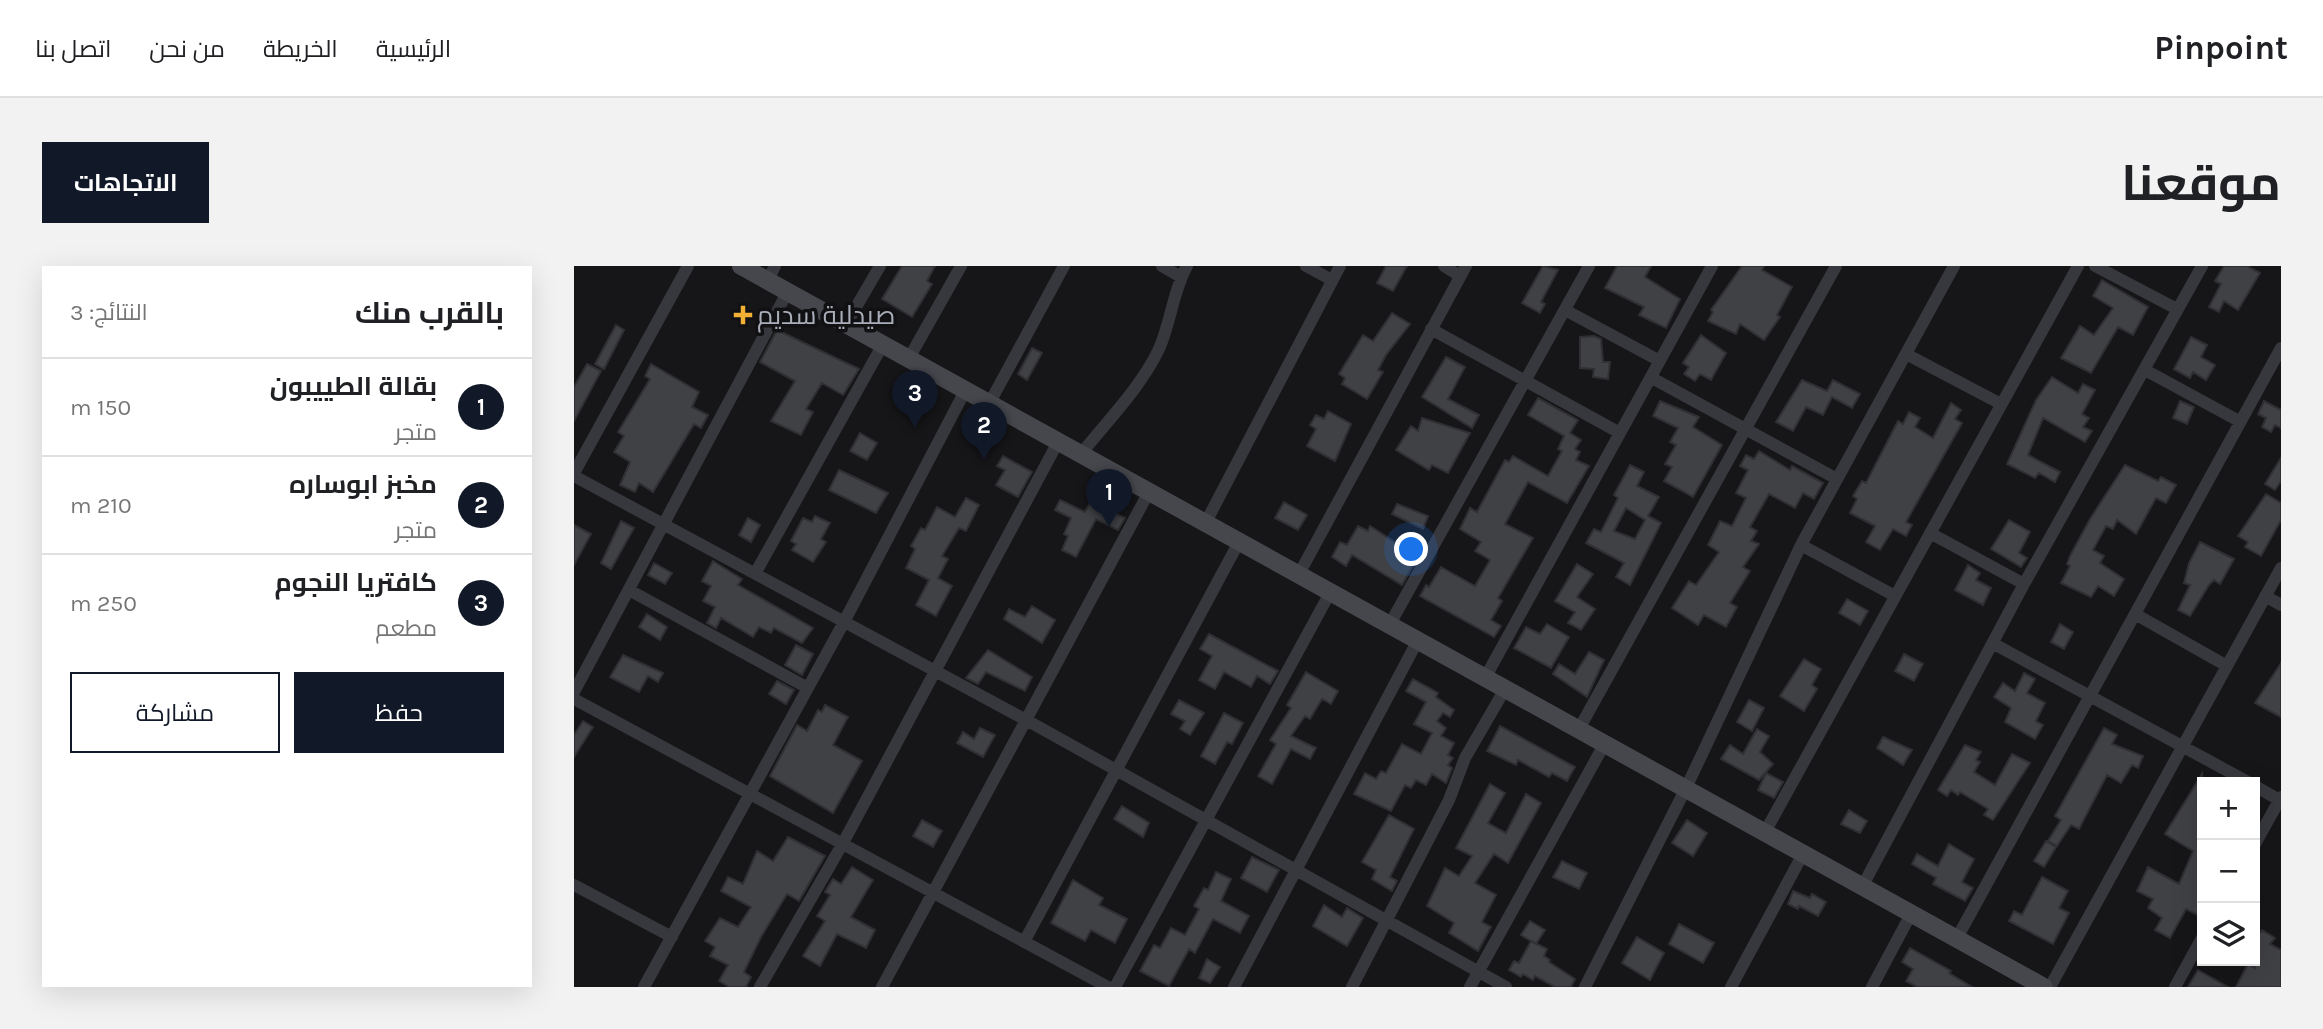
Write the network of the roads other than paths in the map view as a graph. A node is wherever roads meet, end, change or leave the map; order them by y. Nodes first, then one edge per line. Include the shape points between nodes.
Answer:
1 (688, 266) edge
2 (741, 266) edge
3 (880, 266) edge
4 (961, 266) edge
5 (1064, 266) edge
6 (1162, 266) edge
7 (1306, 266) edge
8 (1340, 266) edge
9 (1444, 266) edge
10 (1589, 266) edge
11 (1712, 266) edge
12 (1836, 266) edge
13 (1954, 266) edge
14 (2078, 266) edge
15 (2095, 266) edge
16 (2202, 266) edge
17 (1184, 271) edge
18 (1463, 271) edge
19 (771, 273) edge
20 (1332, 280) junction
21 (788, 291) junction
22 (2177, 309) junction
23 (1565, 310) junction
24 (845, 326) junction
25 (1431, 329) junction
26 (882, 346) junction
27 (2281, 348) edge
28 (1906, 354) junction
29 (908, 360) junction
30 (1660, 361) junction
31 (2276, 367) edge
32 (2145, 370) junction
33 (1652, 378) junction
34 (1525, 382) junction
35 (965, 391) junction
36 (989, 404) junction
37 (2001, 404) junction
38 (2239, 421) junction
39 (1747, 429) junction
40 (1620, 433) junction
41 (1058, 442) junction
42 (1081, 454) junction
43 (574, 475) edge
44 (1837, 479) junction
45 (1150, 491) junction
46 (1206, 522) junction
47 (665, 524) junction
48 (1930, 533) junction
49 (1240, 540) junction
50 (1801, 545) junction
51 (2281, 568) edge
52 (756, 572) junction
53 (1299, 573) junction
54 (2024, 584) junction
55 (629, 590) junction
56 (1331, 592) junction
57 (1895, 596) junction
58 (2265, 596) junction
59 (2281, 605) edge
60 (2135, 614) junction
61 (844, 622) junction
62 (1390, 624) junction
63 (1418, 640) junction
64 (1994, 644) junction
65 (2227, 666) junction
66 (937, 671) junction
67 (1485, 678) junction
68 (808, 688) junction
69 (1505, 689) junction
70 (574, 692) edge
71 (2091, 696) junction
72 (574, 699) edge
73 (1028, 721) junction
74 (1579, 729) junction
75 (1605, 743) junction
76 (2183, 745) junction
77 (1117, 770) junction
78 (2239, 777) edge
79 (1686, 788) junction
80 (2260, 789) edge
81 (750, 794) junction
82 (2280, 800) edge
83 (1206, 821) junction
84 (1765, 832) junction
85 (2257, 840) edge
86 (843, 843) junction
87 (1803, 854) junction
88 (1297, 872) junction
89 (574, 885) edge
90 (1862, 887) junction
91 (933, 893) junction
92 (1911, 914) junction
93 (1387, 922) junction
94 (672, 937) junction
95 (1956, 938) junction
96 (1024, 942) junction
97 (2197, 947) edge
98 (1478, 972) junction
99 (2023, 982) edge
100 (644, 987) edge
101 (760, 987) edge
102 (882, 987) edge
103 (1108, 987) edge
104 (1115, 987) edge
105 (1234, 987) edge
106 (1352, 987) edge
107 (1470, 987) edge
108 (1506, 987) edge
109 (1585, 987) edge
110 (1731, 987) edge
111 (1871, 987) edge
112 (2044, 987) edge
113 (2050, 987) edge
114 (2175, 987) edge

1 - 43 street
2 - 19 main road
3 - 24 street
4 - 29 street
5 - 36 street
6 - 17 street
7 - 20 street
8 - 20 street
9 - 18 street
10 - 23 street
11 - 30 street
12 - 39 street
13 - 28 street
14 - 37 street
15 - 22 street
16 - 22 street
17 - 42 street via 1149,369
18 - 25 street
19 - 21 main road
20 - 46 street
21 - 24 main road
21 - 47 street
22 - 32 street
23 - 30 street
23 - 34 street
24 - 26 main road
25 - 34 street
25 - 53 street
26 - 29 main road
26 - 52 street
27 - 31 street
28 - 37 street
28 - 44 street
29 - 35 main road
30 - 33 street
31 - 38 street
32 - 38 street
32 - 54 street
33 - 39 street
33 - 40 street
34 - 40 street
34 - 62 street
35 - 36 main road
35 - 61 street
36 - 41 main road
37 - 48 street
38 - 60 street
39 - 44 street
39 - 74 street
40 - 67 street
41 - 42 main road
41 - 66 street
42 - 45 main road
43 - 47 street
44 - 50 street
45 - 46 main road
45 - 73 street
46 - 49 main road
47 - 52 street
47 - 55 street
48 - 54 street
48 - 57 street
49 - 53 main road
49 - 77 street
50 - 57 street
50 - 79 street
51 - 58 street
52 - 61 street
53 - 56 main road
54 - 64 street
55 - 68 street
55 - 70 street
56 - 62 main road
56 - 83 street
57 - 84 street
58 - 59 street
58 - 65 street
60 - 65 street
60 - 71 street
61 - 66 street
61 - 68 street
62 - 63 main road
63 - 67 main road
63 - 88 street
64 - 71 street
64 - 90 street
65 - 76 street
66 - 73 street
66 - 86 street
67 - 69 main road
68 - 81 street
69 - 74 main road
69 - 93 street via 1465,758 1449,800
71 - 76 street
71 - 95 street
72 - 81 street
73 - 77 street
73 - 91 street
74 - 75 main road
75 - 79 main road
75 - 98 street
76 - 78 street
76 - 113 street
77 - 83 street
77 - 96 street
79 - 84 main road
79 - 109 street
80 - 82 street
81 - 86 street
81 - 94 street
82 - 85 street
83 - 88 street
83 - 104 street
84 - 87 main road
86 - 91 street
86 - 101 street
87 - 90 main road
87 - 110 street
88 - 93 street
88 - 105 street
89 - 94 street
90 - 92 main road
91 - 96 street
91 - 102 street
92 - 95 main road
92 - 111 street
93 - 98 street
93 - 106 street
94 - 100 street
95 - 99 main road
96 - 103 street
97 - 114 street
98 - 107 street
98 - 108 street
99 - 112 main road

